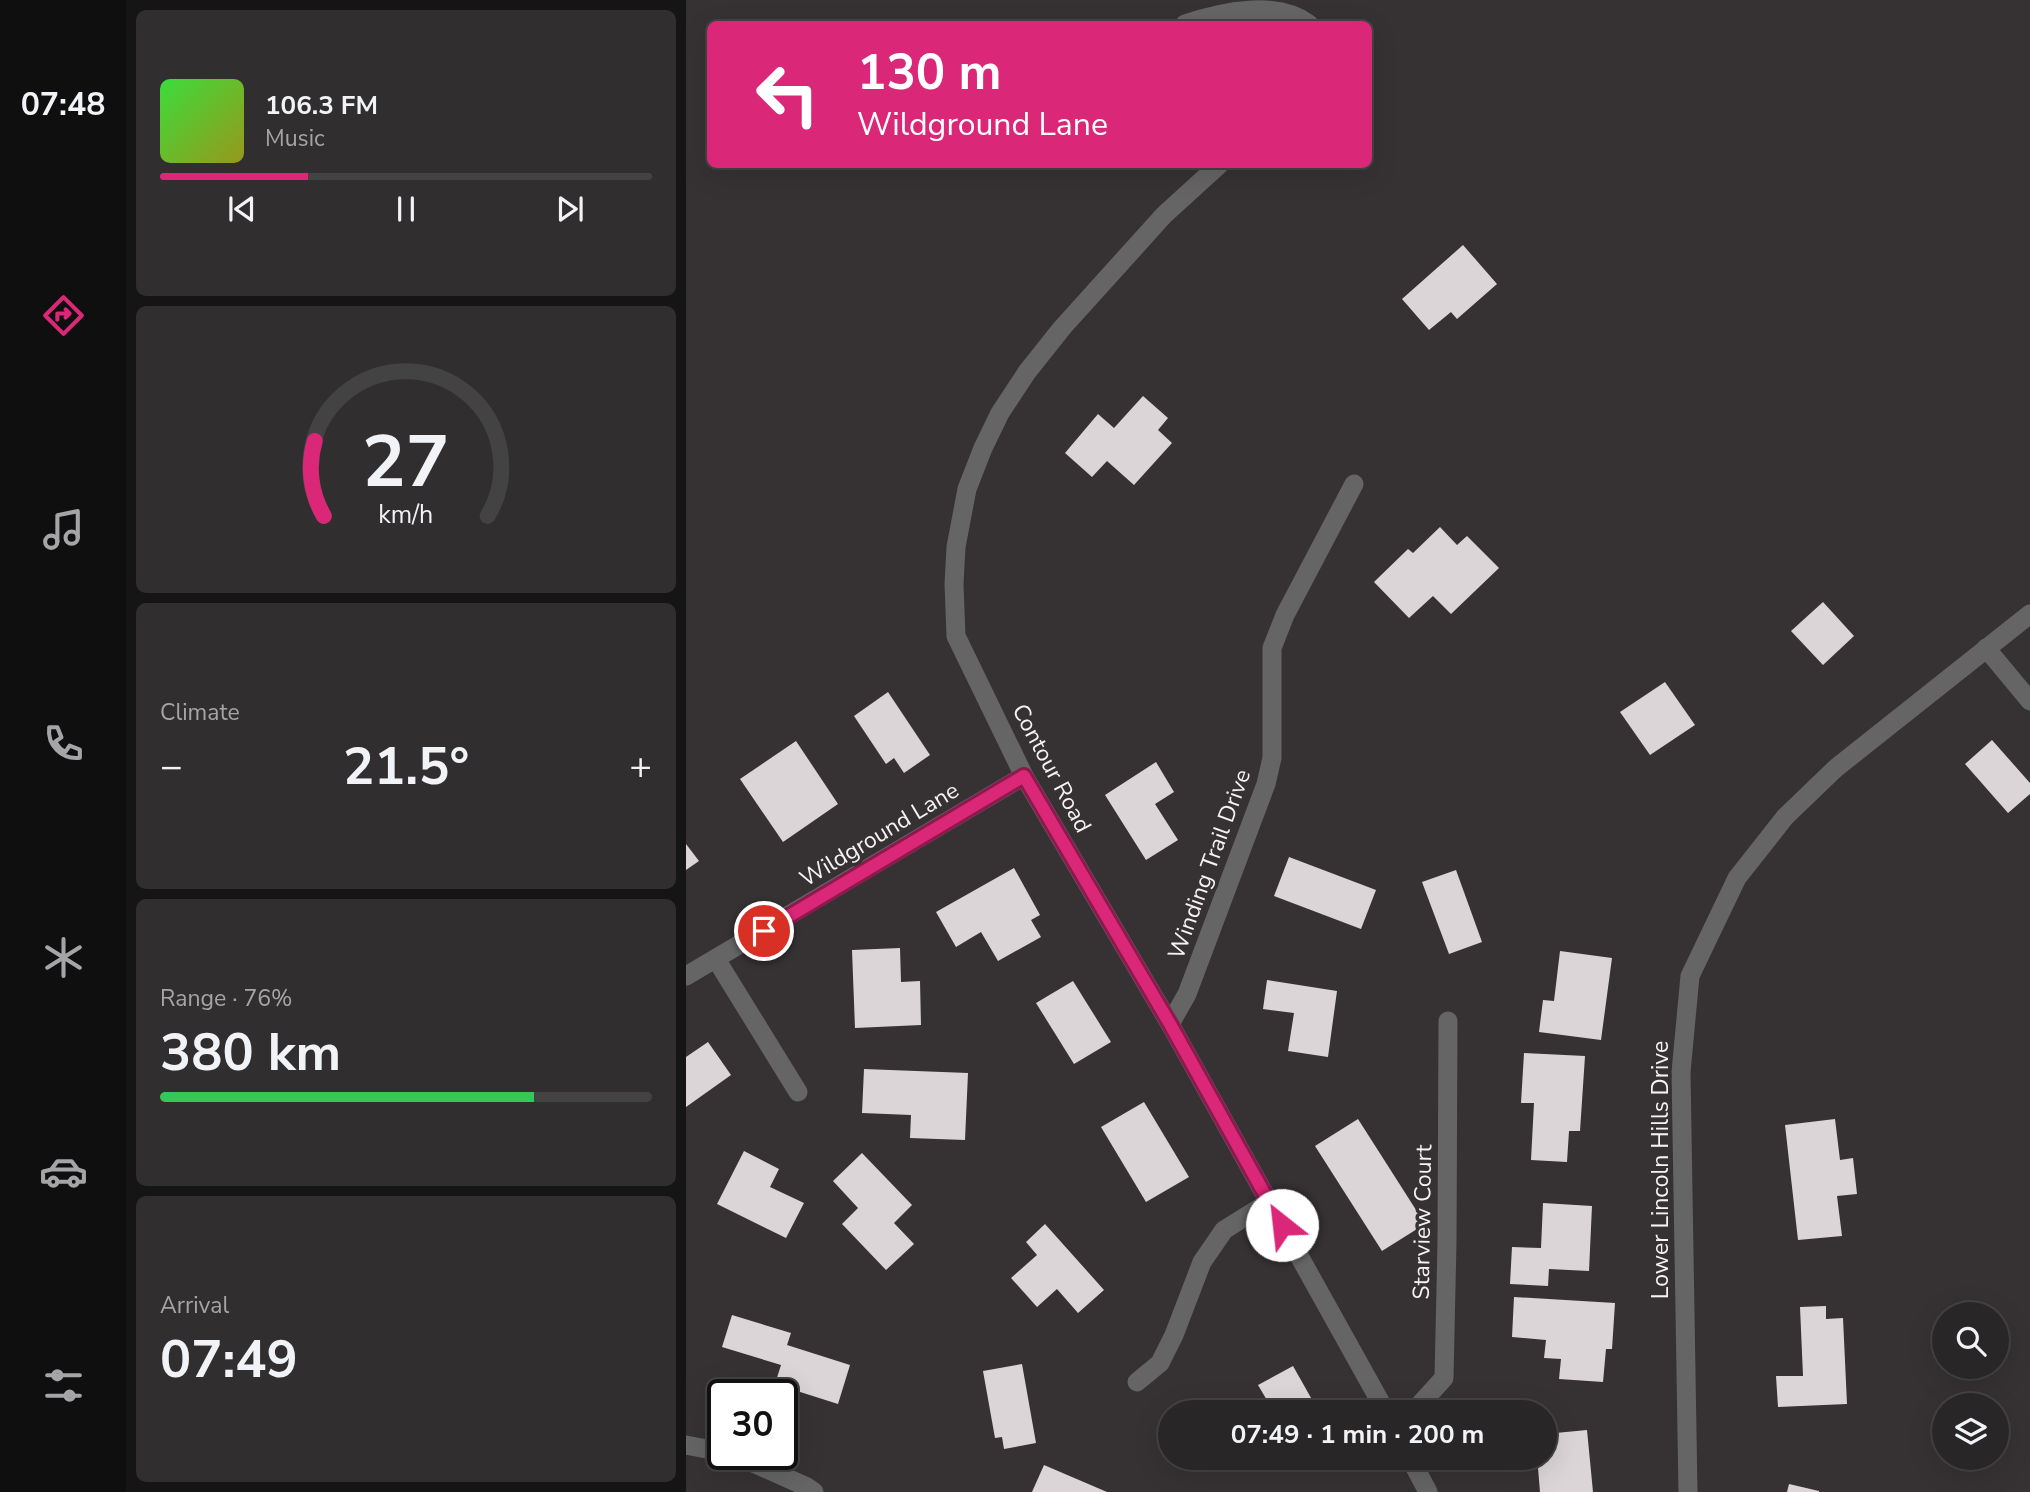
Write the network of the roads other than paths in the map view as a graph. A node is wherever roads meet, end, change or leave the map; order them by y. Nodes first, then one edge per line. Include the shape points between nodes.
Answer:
1 (1194, 21) edge
2 (1307, 21) edge
3 (1216, 168) edge
4 (1354, 484) dead end
5 (2030, 614) edge
6 (1986, 648) junction
7 (2030, 701) edge
8 (1024, 776) junction
9 (716, 959) junction
10 (686, 976) edge
11 (1448, 1021) dead end
12 (1170, 1024) junction
13 (798, 1092) dead end
14 (1269, 1202) junction
15 (1137, 1382) dead end
16 (1378, 1400) edge
17 (1424, 1400) edge
18 (686, 1445) edge
19 (707, 1449) edge
20 (769, 1470) edge
21 (1416, 1470) edge
22 (814, 1492) edge
23 (1428, 1492) edge
24 (1688, 1492) edge

1 - 2 street via 1236,7 1273,5 1300,13
3 - 8 street, Contour Road via 1164,215 1035,361 1000,414 967,489 956,547 956,636
4 - 12 street, Winding Trail Drive via 1285,614 1272,648 1272,758 1266,784 1187,994
5 - 6 street, Lower Lincoln Hills Drive
6 - 7 street
6 - 24 street, Lower Lincoln Hills Drive via 1836,768 1785,817 1737,878 1689,976 1681,1072
8 - 9 street, Wildground Lane
8 - 12 street, Contour Road
9 - 10 street, Wildground Lane
9 - 13 street
11 - 17 street, Starview Court via 1444,1378
12 - 14 street, Contour Road
14 - 15 street via 1224,1230 1202,1262 1160,1363
14 - 16 street, Contour Road
18 - 19 street
20 - 22 street
21 - 23 street

